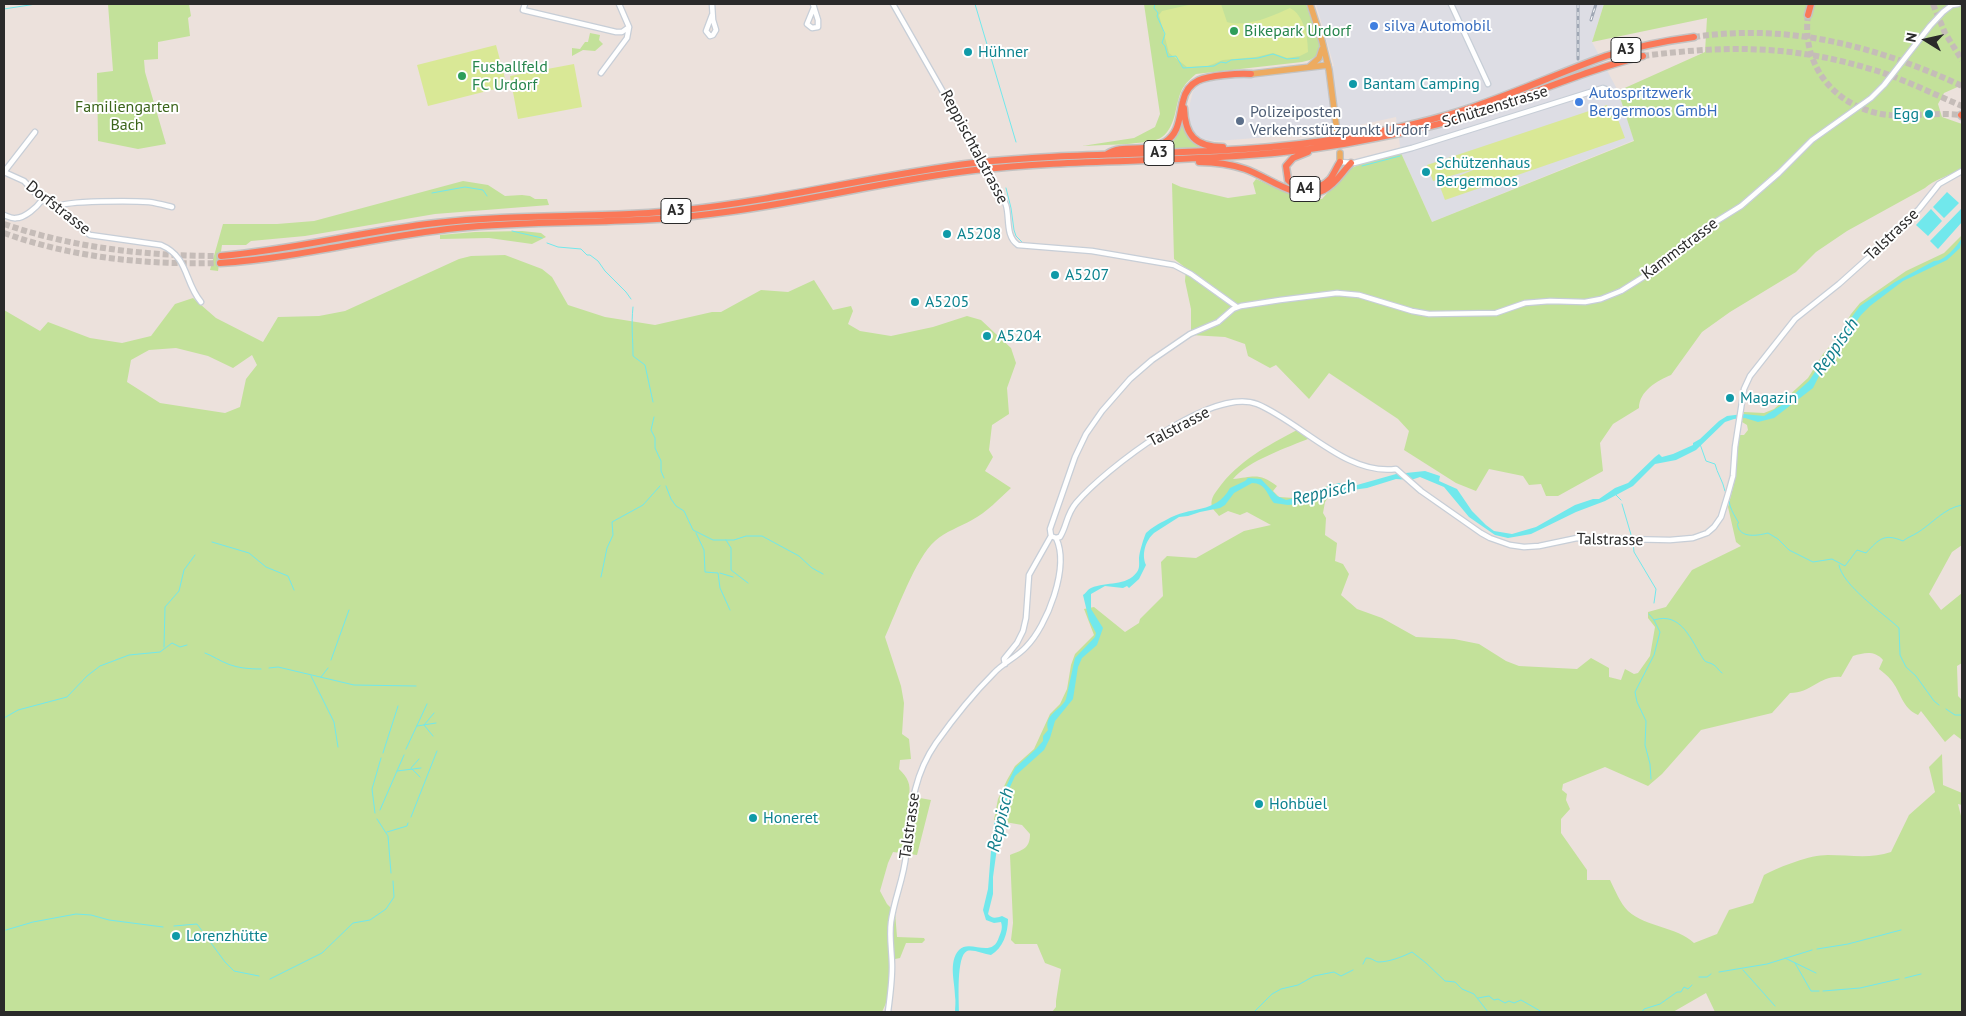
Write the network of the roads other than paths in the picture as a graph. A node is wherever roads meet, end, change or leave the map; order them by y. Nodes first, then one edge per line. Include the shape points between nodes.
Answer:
1 (525, 4) edge
2 (620, 4) edge
3 (712, 4) edge
4 (893, 4) edge
5 (1310, 4) edge
6 (1451, 4) edge
7 (1811, 4) edge
8 (1958, 4) edge
9 (712, 15) dead end
10 (1808, 15) tunnel mouth
11 (629, 27) junction
12 (1694, 36) tunnel mouth
13 (1322, 41) junction
14 (1643, 56) tunnel mouth
15 (1328, 66) junction
16 (1308, 68) junction
17 (601, 73) dead end
18 (1251, 74) joint
19 (1488, 84) dead end
20 (1608, 90) dead end
21 (1182, 119) junction
22 (35, 132) dead end
23 (1337, 132) dead end
24 (1260, 148) junction
25 (1321, 148) junction
26 (1340, 153) dead end
27 (1106, 155) junction
28 (1163, 159) junction
29 (1340, 162) junction
30 (1351, 163) junction
31 (1962, 171) edge
32 (4, 172) edge
33 (1333, 183) junction
34 (42, 200) junction
35 (57, 207) junction
36 (172, 207) dead end
37 (4, 215) edge
38 (201, 302) dead end
39 (1237, 307) junction
40 (1054, 537) junction
41 (1005, 664) junction
42 (888, 1012) edge

1 - 11 street via 524,10 616,32
2 - 11 street
3 - 9 street
4 - 39 street, Reppischtalstrasse, bridge via 1005,202 1010,237 1018,245 1092,251 1174,265
5 - 13 main road
6 - 19 street
7 - 10 highway
8 - 39 street, Kammstrasse via 1943,12 1930,26 1871,98 1812,140 1741,206 1704,229 1664,264 1621,291 1585,302 1550,300 1496,312 1429,314 1359,295 1337,293
11 - 17 street via 628,38
12 - 24 highway, A3 via 1606,56 1475,107 1428,121 1349,137
13 - 15 main road
13 - 16 main road via 1320,56
14 - 25 highway, A3 via 1587,72 1440,124
15 - 16 main road
15 - 23 main road
16 - 18 main road
18 - 21 highway via 1198,83 1187,94
20 - 30 street, Schützenstrasse via 1603,88 1412,148
21 - 24 highway via 1192,136 1205,146
21 - 27 highway via 1174,134 1162,144 1115,149
22 - 32 street
24 - 27 highway, A3
25 - 28 highway, A3
25 - 29 highway, A4 via 1290,160 1285,171 1291,183 1305,189 1323,185
26 - 29 main road
27 - 28 highway, A3 via 1016,158 964,164 748,202 664,212 433,223 220,260 281,257 457,228 655,220 714,214 981,169
28 - 33 highway, A4 via 1234,166 1303,193 1319,192
29 - 30 street, Schützenstrasse
29 - 33 highway, A4
30 - 33 highway, A4
31 - 40 street, Talstrasse via 1939,184 1862,263 1788,327 1748,378 1735,443 1733,476 1722,514 1709,531 1693,538 1660,541 1577,538 1539,546 1515,546 1501,542 1484,535 1396,469 1378,470 1360,464 1268,410 1254,403 1237,402 1183,421 1129,456 1076,503 1066,518 1062,534
32 - 34 street, Dorfstrasse via 24,181
34 - 35 street, Dorfstrasse
34 - 37 street via 19,218
35 - 36 street via 72,203 139,202
35 - 38 street, Dorfstrasse via 90,235 169,248 180,258
39 - 40 street via 1218,322 1190,334 1152,360 1102,411 1086,434 1070,468 1050,529
40 - 41 street via 1030,572 1024,627 1004,659
40 - 41 street, Talstrasse via 1060,552 1060,567 1047,616 1031,642
41 - 42 street, Talstrasse via 985,682 937,742 917,782 911,806 904,873 891,922 892,975

